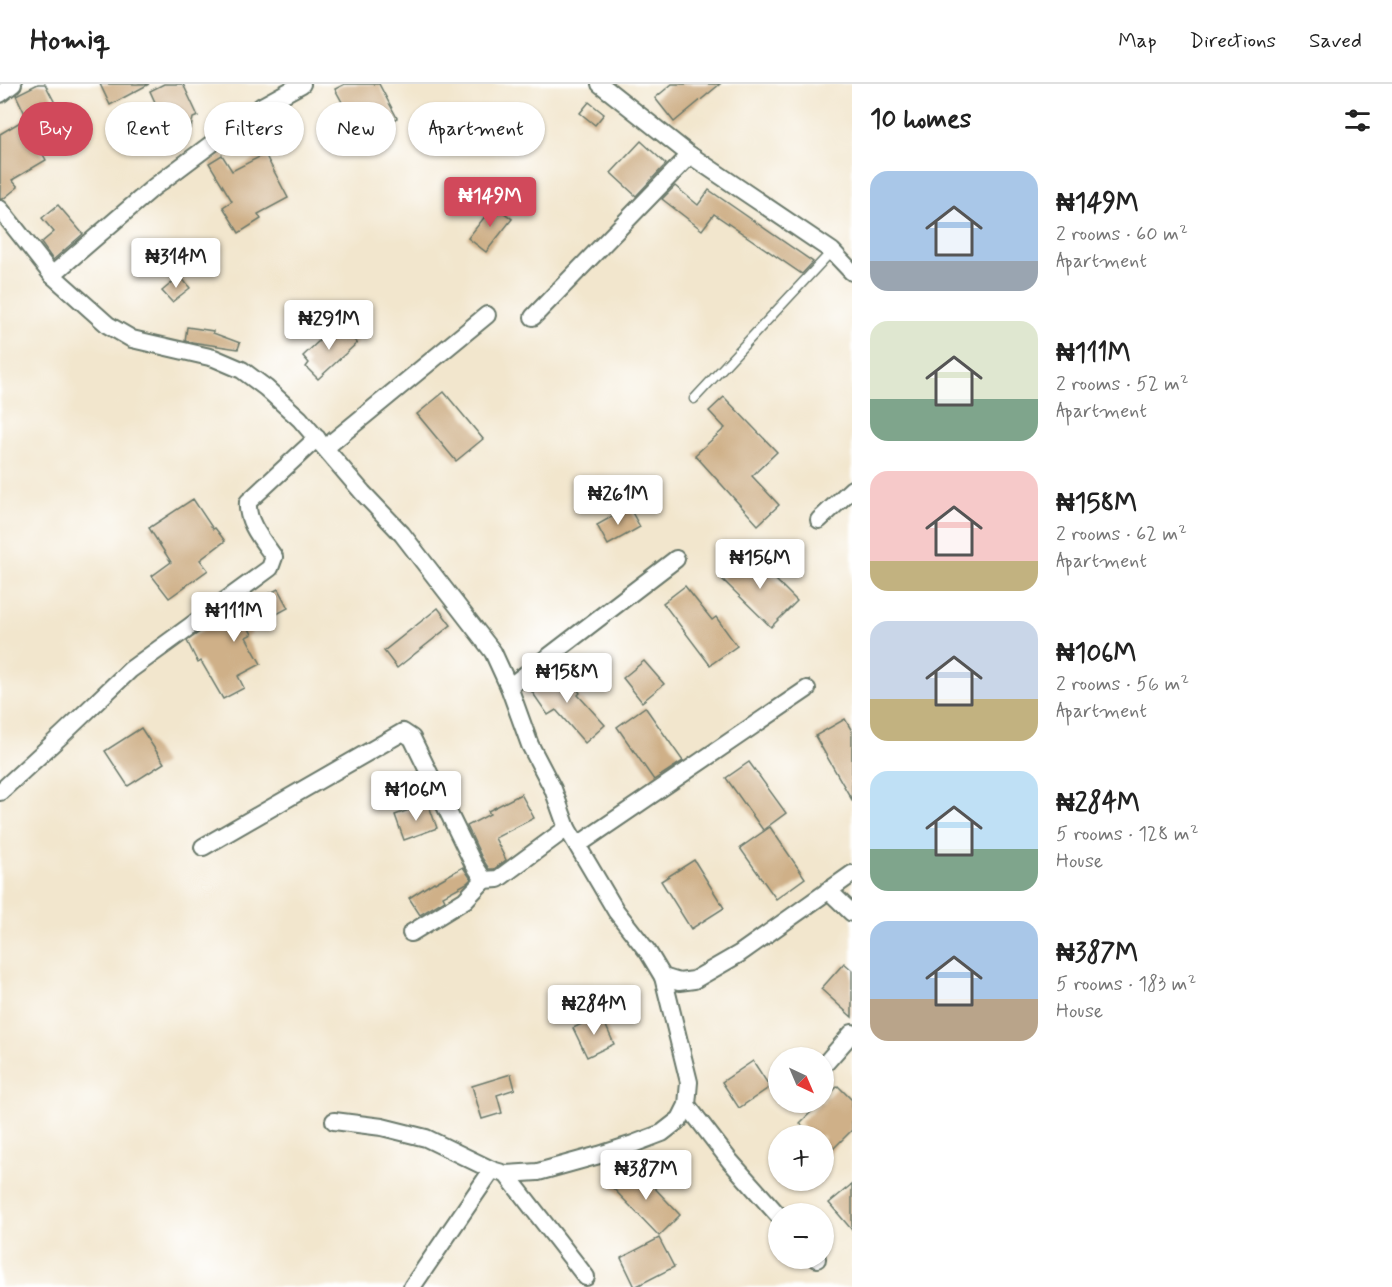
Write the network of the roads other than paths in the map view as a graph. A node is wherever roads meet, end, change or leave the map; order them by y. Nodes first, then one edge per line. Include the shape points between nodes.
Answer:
1 (14, 84) edge
2 (302, 84) edge
3 (600, 84) edge
4 (0, 94) edge
5 (690, 155) junction
6 (0, 209) edge
7 (832, 251) junction
8 (852, 272) edge
9 (52, 275) junction
10 (487, 315) dead end
11 (533, 317) dead end
12 (694, 399) dead end
13 (321, 443) junction
14 (852, 489) edge
15 (819, 520) dead end
16 (676, 559) dead end
17 (510, 687) junction
18 (807, 689) dead end
19 (0, 792) edge
20 (567, 828) junction
21 (578, 845) junction
22 (203, 847) dead end
23 (852, 874) edge
24 (484, 880) junction
25 (828, 890) junction
26 (852, 913) edge
27 (411, 933) dead end
28 (663, 977) junction
29 (852, 1034) edge
30 (834, 1054) edge
31 (687, 1105) junction
32 (334, 1121) dead end
33 (499, 1172) junction
34 (768, 1204) edge
35 (586, 1277) dead end
36 (412, 1287) edge

1 - 4 street
2 - 9 street via 262,106 154,187
3 - 5 street
5 - 7 street
5 - 11 street
6 - 9 street
7 - 8 street
7 - 12 lane
9 - 13 street via 108,325 132,339 214,358 242,370 300,419
10 - 13 street
13 - 17 street via 430,569 493,652
13 - 19 street via 248,502 251,522 274,557 270,568 130,670
14 - 15 street
16 - 17 street
17 - 20 street via 530,745 553,789
18 - 21 street
20 - 21 street
20 - 24 street via 498,879
21 - 28 street via 616,911
22 - 24 street via 404,732 412,738
23 - 25 street
24 - 27 street via 465,900
25 - 26 street
25 - 28 street via 739,954 694,980 679,982
28 - 31 street via 688,1082
29 - 30 street
31 - 33 street via 680,1119 662,1133 633,1144 538,1172
31 - 34 street
32 - 33 street via 426,1138
33 - 35 street
33 - 36 street

